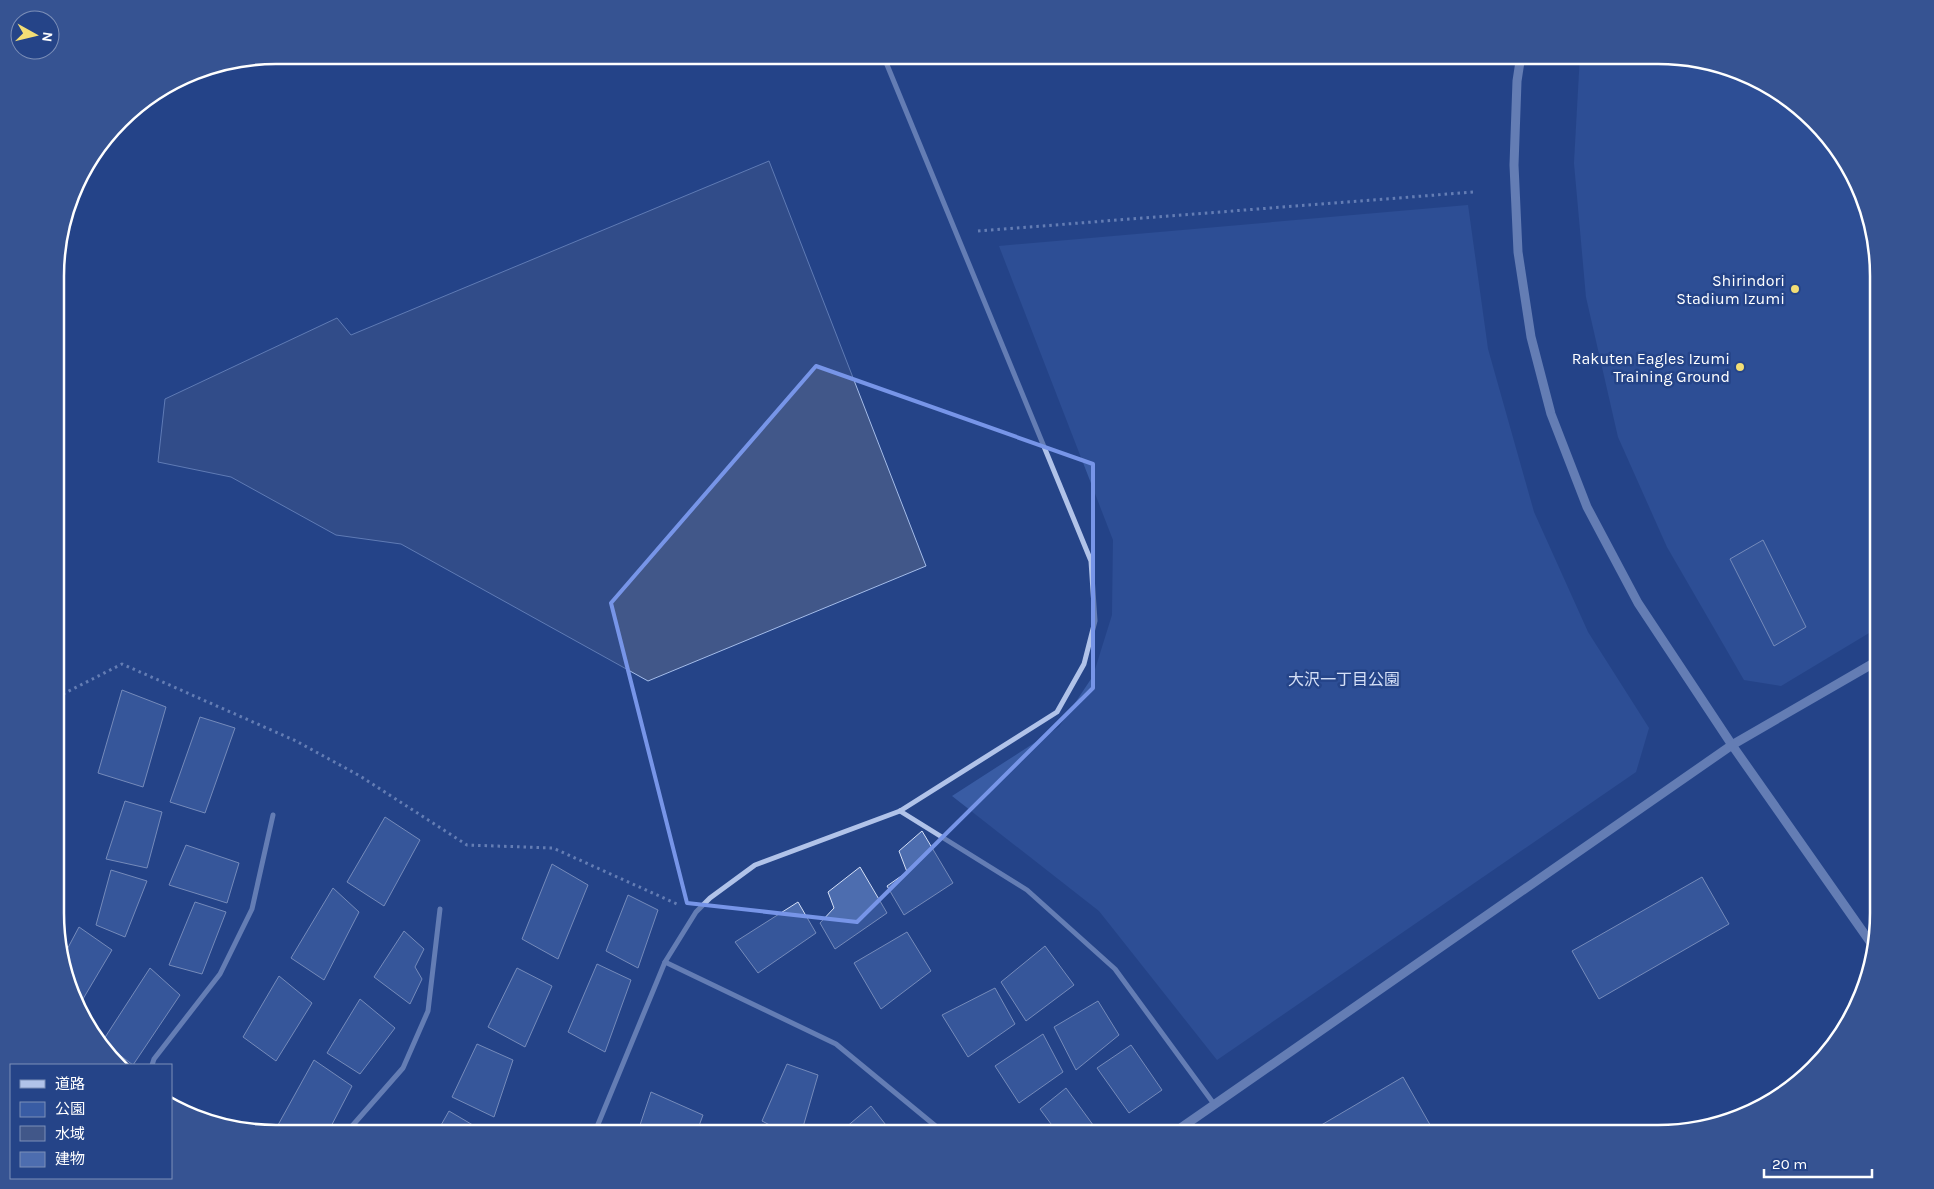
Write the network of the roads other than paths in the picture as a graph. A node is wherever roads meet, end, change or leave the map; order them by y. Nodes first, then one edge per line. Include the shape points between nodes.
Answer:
1 (887, 64) edge
2 (1520, 64) edge
3 (1870, 665) edge
4 (1732, 746) junction
5 (900, 811) junction
6 (273, 815) dead end
7 (440, 909) dead end
8 (1868, 939) edge
9 (665, 962) junction
10 (152, 1064) edge
11 (1214, 1104) junction
12 (353, 1125) edge
13 (598, 1125) edge
14 (934, 1125) edge
15 (1185, 1125) edge

1 - 5 street via 1091,561 1095,620 1084,664 1057,712
2 - 4 street via 1514,165 1518,252 1531,337 1551,414 1587,507 1638,603
3 - 4 street
4 - 8 street
4 - 11 street
5 - 9 street via 755,865 696,912
5 - 11 street via 1027,890 1115,968
6 - 10 street via 252,909 220,974
7 - 12 street via 428,1011 402,1068
9 - 13 street
9 - 14 street via 836,1044
11 - 15 street

